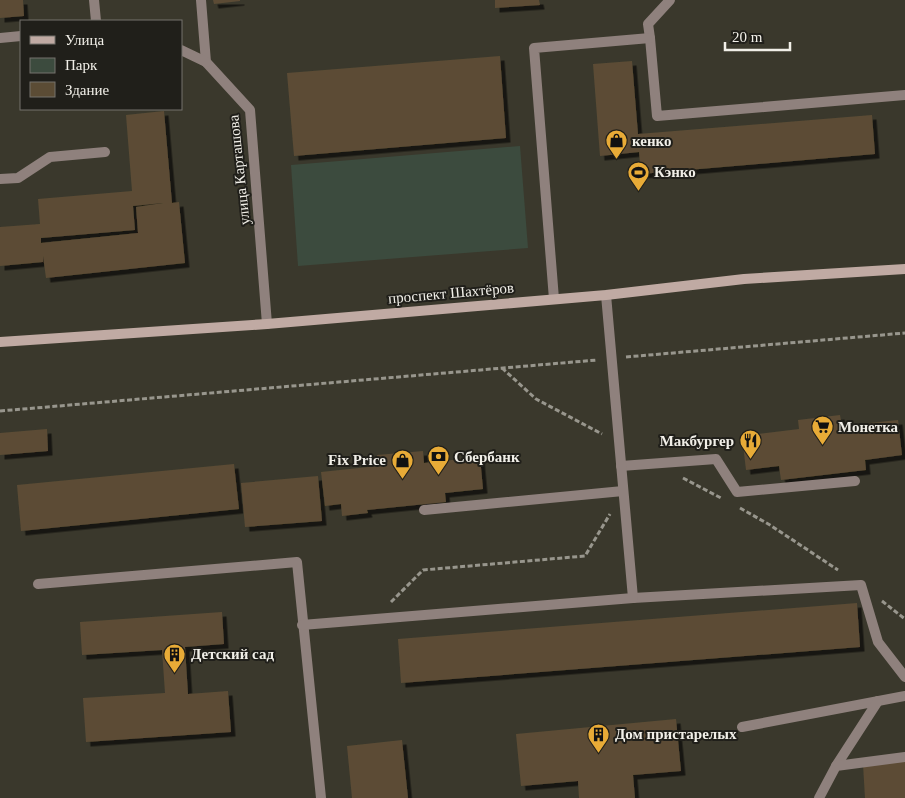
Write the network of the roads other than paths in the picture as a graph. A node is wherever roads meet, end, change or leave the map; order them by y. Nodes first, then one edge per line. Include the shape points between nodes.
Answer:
1 (94, 0) edge
2 (201, 0) edge
3 (670, 0) edge
4 (96, 20) edge
5 (20, 36) edge
6 (0, 38) edge
7 (650, 38) junction
8 (182, 50) edge
9 (206, 62) junction
10 (905, 95) edge
11 (106, 152) dead end
12 (0, 179) edge
13 (905, 268) edge
14 (606, 295) junction
15 (554, 299) junction
16 (268, 324) junction
17 (0, 342) edge
18 (621, 466) junction
19 (855, 481) dead end
20 (623, 491) junction
21 (424, 510) dead end
22 (38, 584) dead end
23 (633, 598) junction
24 (302, 626) junction
25 (905, 677) edge
26 (905, 696) edge
27 (878, 701) junction
28 (742, 726) dead end
29 (905, 757) edge
30 (836, 766) junction
31 (321, 798) edge
32 (819, 798) edge

1 - 4 lane
2 - 9 lane
3 - 7 lane via 648,24
5 - 6 lane
7 - 10 lane via 657,116
7 - 15 lane via 534,48
8 - 9 lane
9 - 16 lane, улица Карташова via 250,110
11 - 12 lane via 50,157 18,178
13 - 14 main road, проспект Шахтёров via 744,279
14 - 15 main road, проспект Шахтёров
14 - 18 lane
15 - 16 main road, проспект Шахтёров
16 - 17 main road, проспект Шахтёров
18 - 19 lane via 716,459 737,492
18 - 20 lane
20 - 21 lane
20 - 23 lane
22 - 24 lane via 297,562
23 - 24 lane
23 - 25 lane via 861,585 878,642
24 - 31 lane
26 - 27 lane
27 - 28 lane
27 - 30 lane
29 - 30 lane
30 - 32 lane

